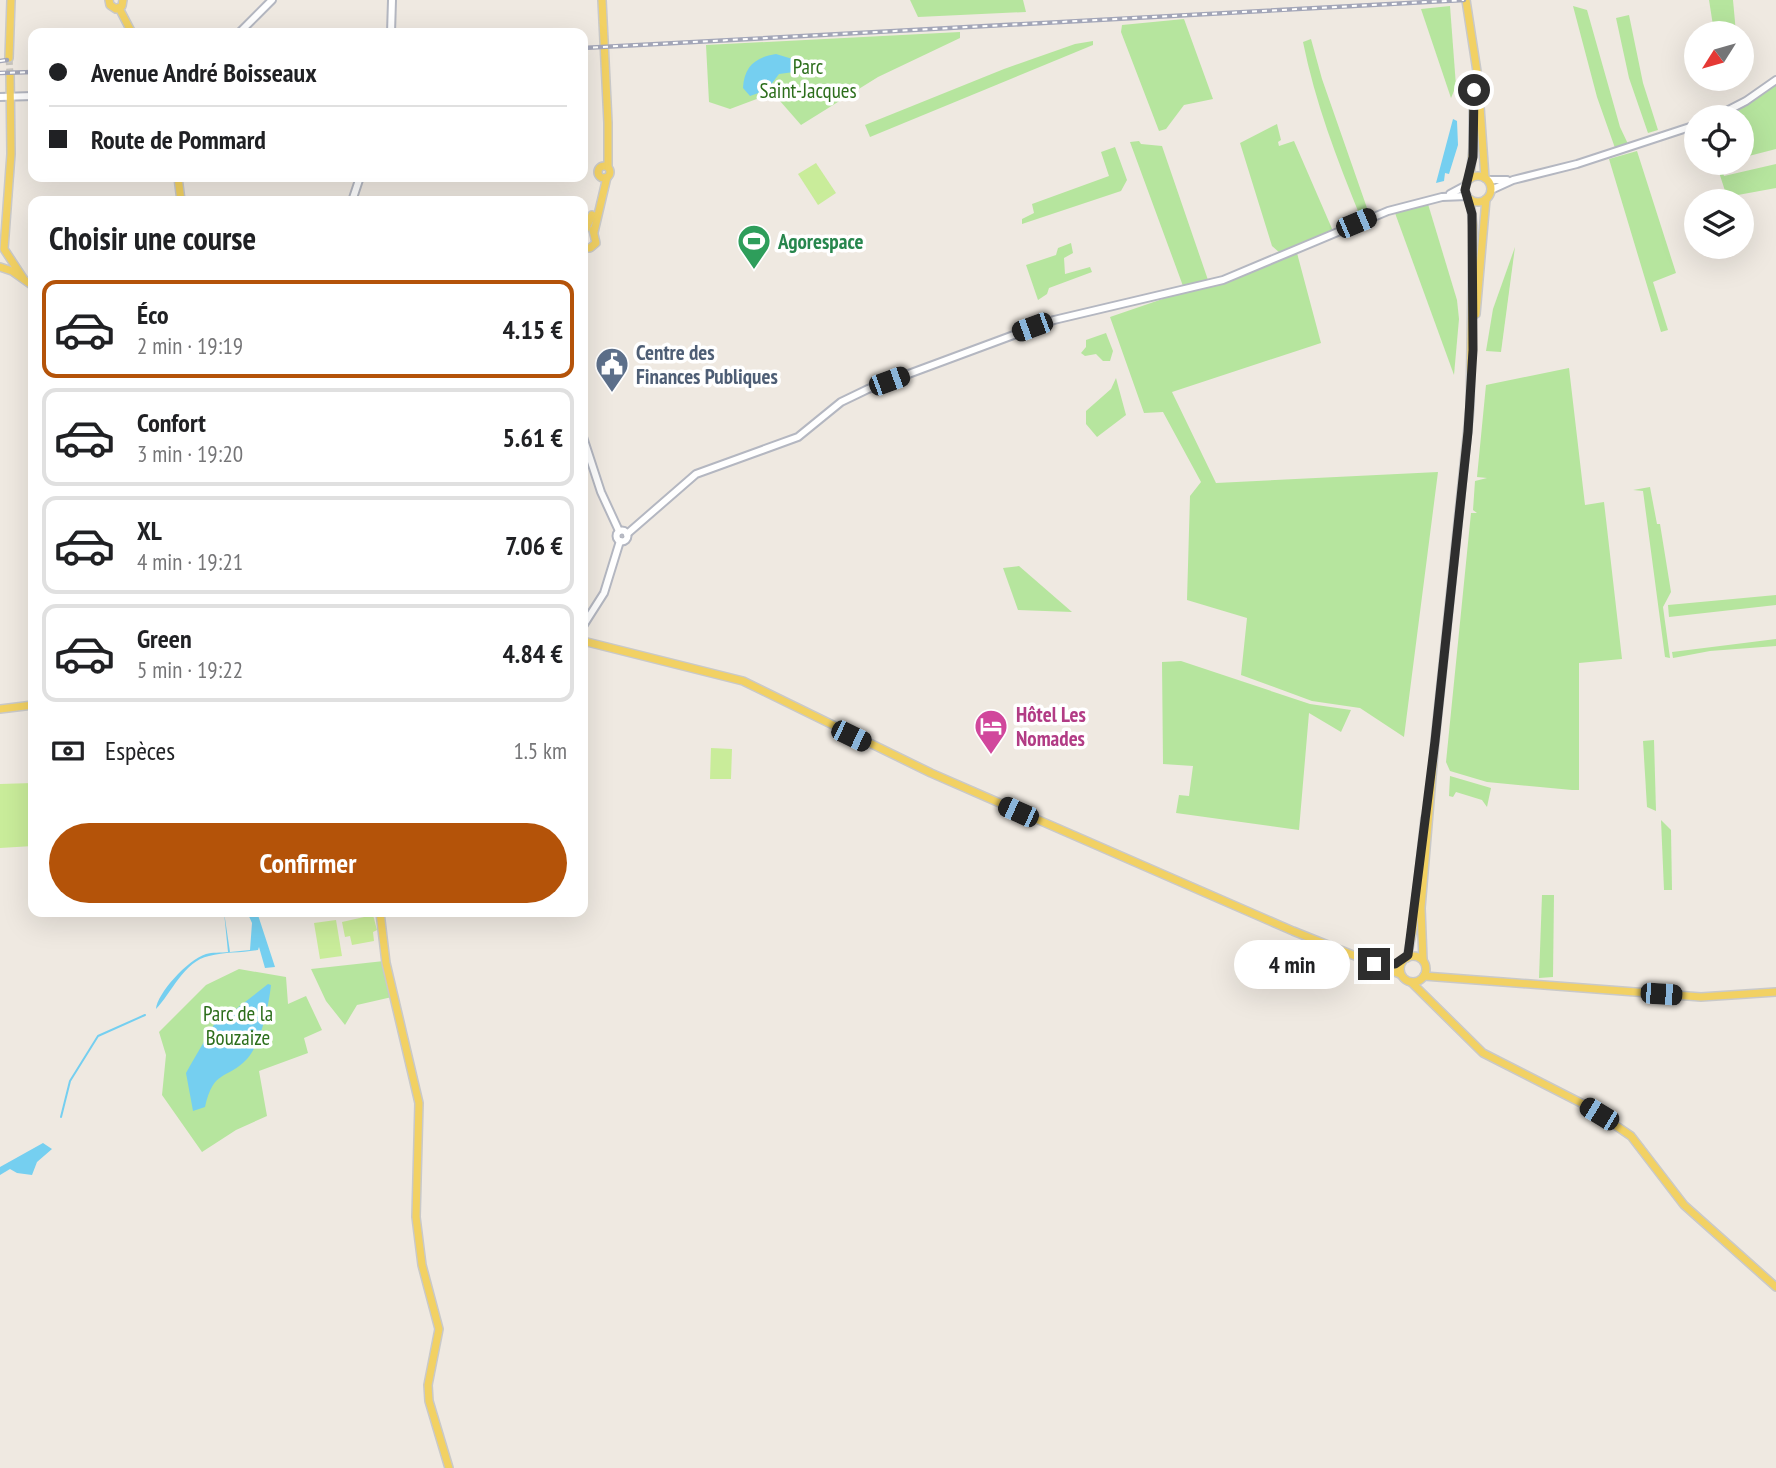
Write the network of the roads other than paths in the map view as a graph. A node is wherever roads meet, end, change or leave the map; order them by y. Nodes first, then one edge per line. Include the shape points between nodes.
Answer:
1 (11, 0) edge
2 (109, 0) edge
3 (272, 0) edge
4 (392, 0) edge
5 (602, 0) edge
6 (1466, 0) edge
7 (121, 4) edge
8 (1468, 16) junction
9 (130, 28) edge
10 (244, 28) edge
11 (391, 28) edge
12 (9, 55) tunnel mouth
13 (10, 74) tunnel mouth
14 (1776, 80) edge
15 (28, 96) edge
16 (0, 97) edge
17 (9, 97) junction
18 (1738, 105) edge
19 (1684, 130) edge
20 (605, 166) junction
21 (603, 177) junction
22 (1470, 178) junction
23 (1487, 179) junction
24 (1513, 180) junction
25 (1465, 186) junction
26 (1491, 190) junction
27 (1442, 197) junction
28 (1469, 198) junction
29 (1486, 199) junction
30 (588, 220) edge
31 (588, 230) edge
32 (594, 232) junction
33 (4, 233) junction
34 (0, 246) edge
35 (588, 247) edge
36 (0, 267) edge
37 (23, 278) junction
38 (28, 282) edge
39 (1473, 350) junction
40 (588, 453) edge
41 (619, 531) junction
42 (627, 534) junction
43 (620, 541) junction
44 (588, 618) edge
45 (588, 642) edge
46 (28, 706) edge
47 (0, 709) edge
48 (1435, 741) junction
49 (381, 917) edge
50 (1404, 960) junction
51 (1366, 961) junction
52 (1424, 962) junction
53 (1401, 974) junction
54 (1463, 977) junction
55 (1423, 978) junction
56 (1411, 982) junction
57 (1776, 992) edge
58 (1430, 1002) junction
59 (1776, 1287) edge
60 (449, 1468) edge

1 - 12 main road
2 - 7 main road via 112,8
3 - 10 main road
4 - 11 main road
5 - 20 main road
5 - 20 main road
6 - 8 main road
7 - 9 main road
8 - 22 main road via 1474,105
8 - 23 main road
13 - 17 main road
14 - 18 main road
15 - 17 main road
16 - 17 main road
17 - 33 main road via 11,154
19 - 24 main road
20 - 21 main road via 610,172
21 - 30 main road
21 - 32 main road
22 - 23 main road
22 - 25 main road
23 - 24 main road
23 - 26 main road
24 - 26 main road
25 - 27 main road
25 - 28 main road
26 - 29 main road
27 - 28 main road
27 - 42 main road via 1370,217 1223,280 1054,320 850,397 798,437 700,471
28 - 29 main road
28 - 39 main road
29 - 39 main road
31 - 32 main road
32 - 35 main road via 597,241
33 - 34 main road
33 - 37 main road via 5,254
36 - 37 main road
37 - 38 main road
39 - 48 main road
40 - 41 main road
41 - 42 main road
41 - 43 main road
42 - 43 main road
43 - 44 main road via 604,593
45 - 51 main road via 743,681 931,774
46 - 47 main road
48 - 50 main road via 1413,929
48 - 52 main road via 1421,908
49 - 60 main road via 386,963 419,1103 416,1217 422,1265 439,1329 429,1401
50 - 51 main road via 1392,965
50 - 52 main road via 1415,956
50 - 53 main road
51 - 53 main road
52 - 54 main road via 1437,971
52 - 55 main road
53 - 56 main road
54 - 55 main road
54 - 57 main road via 1701,997
55 - 56 main road
55 - 58 main road
56 - 58 main road
58 - 59 main road via 1488,1056 1587,1107 1631,1136 1684,1205

